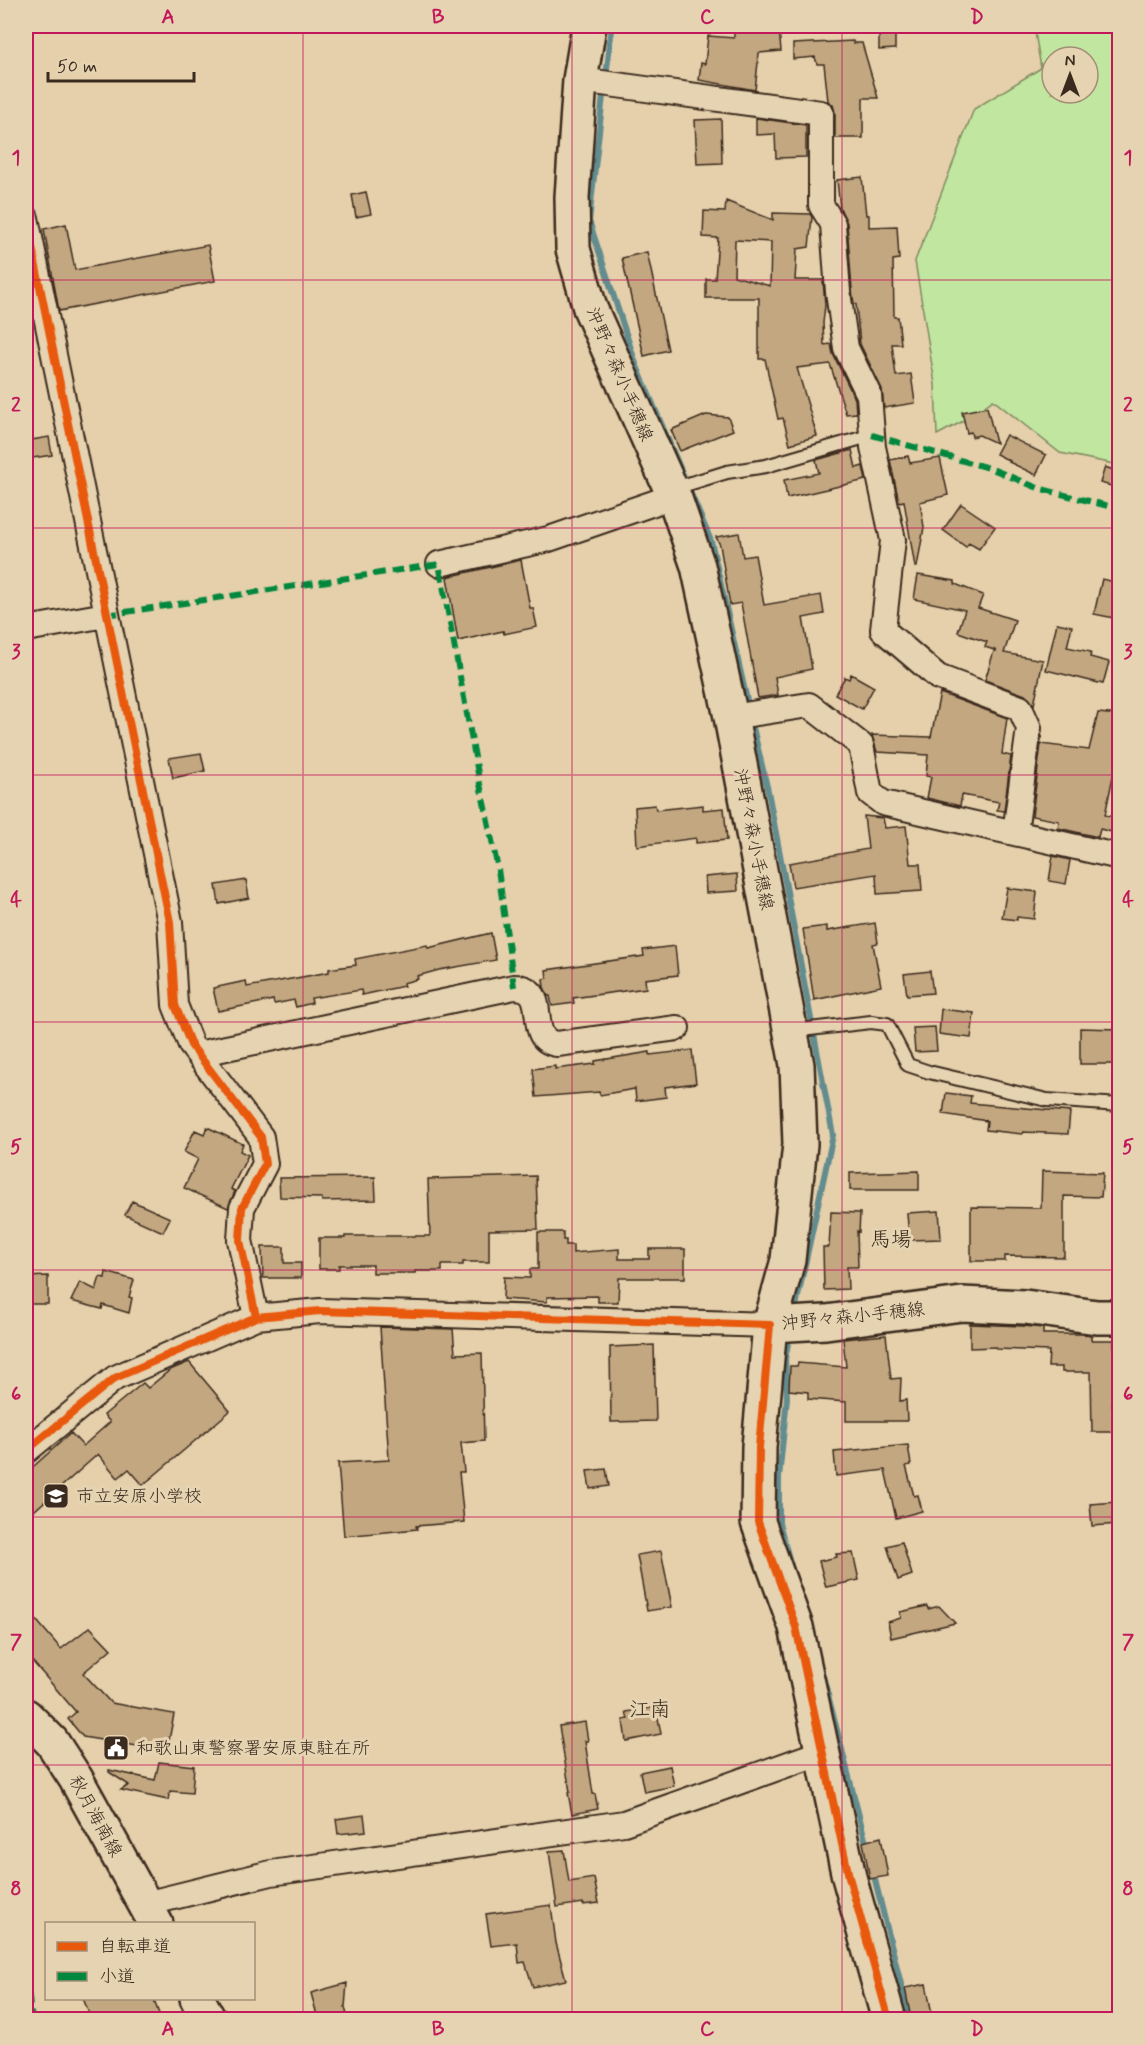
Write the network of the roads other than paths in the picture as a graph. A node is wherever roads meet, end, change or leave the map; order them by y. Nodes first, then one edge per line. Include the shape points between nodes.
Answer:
1 (589, 26) edge
2 (580, 80) junction
3 (26, 218) edge
4 (872, 435) junction
5 (672, 492) junction
6 (439, 564) dead end
7 (106, 615) junction
8 (26, 628) edge
9 (731, 717) junction
10 (1015, 833) junction
11 (1119, 857) edge
12 (677, 1028) dead end
13 (790, 1031) junction
14 (198, 1054) junction
15 (1119, 1106) edge
16 (256, 1317) junction
17 (1119, 1317) edge
18 (770, 1325) junction
19 (26, 1451) edge
20 (26, 1716) edge
21 (822, 1752) junction
22 (150, 1914) edge
23 (198, 2000) edge
24 (209, 2019) edge
25 (889, 2019) edge

1 - 2 main road, 沖野々森小手穂線
2 - 4 street via 821,113 821,205 833,224 846,348 869,395
2 - 5 main road, 沖野々森小手穂線 via 572,197 573,249 590,308
3 - 7 street
4 - 5 lane via 766,466 727,472
4 - 10 street via 893,540 883,630 938,677 1020,708 1029,728
5 - 6 street via 549,539
5 - 9 main road, 沖野々森小手穂線 via 698,566
7 - 8 street
7 - 14 street via 170,922 175,1005
9 - 10 street via 809,705 861,745 870,793 883,803
9 - 13 main road, 沖野々森小手穂線
10 - 11 street
12 - 14 street via 549,1043 540,1030 531,993 524,987 514,987
13 - 15 lane via 871,1022 887,1024 908,1065 1047,1100
13 - 18 main road, 沖野々森小手穂線 via 797,1065 800,1144 788,1260
14 - 16 street via 261,1137 265,1164 242,1208 240,1240
16 - 18 street via 320,1311
16 - 19 street via 116,1378
17 - 18 main road, 沖野々森小手穂線 via 962,1304 826,1322
18 - 21 main road via 759,1448 758,1522 796,1627
20 - 22 main road, 秋月海南線 via 52,1742 76,1779
21 - 22 street via 624,1823 271,1873
21 - 25 main road via 849,1877
23 - 24 main road

